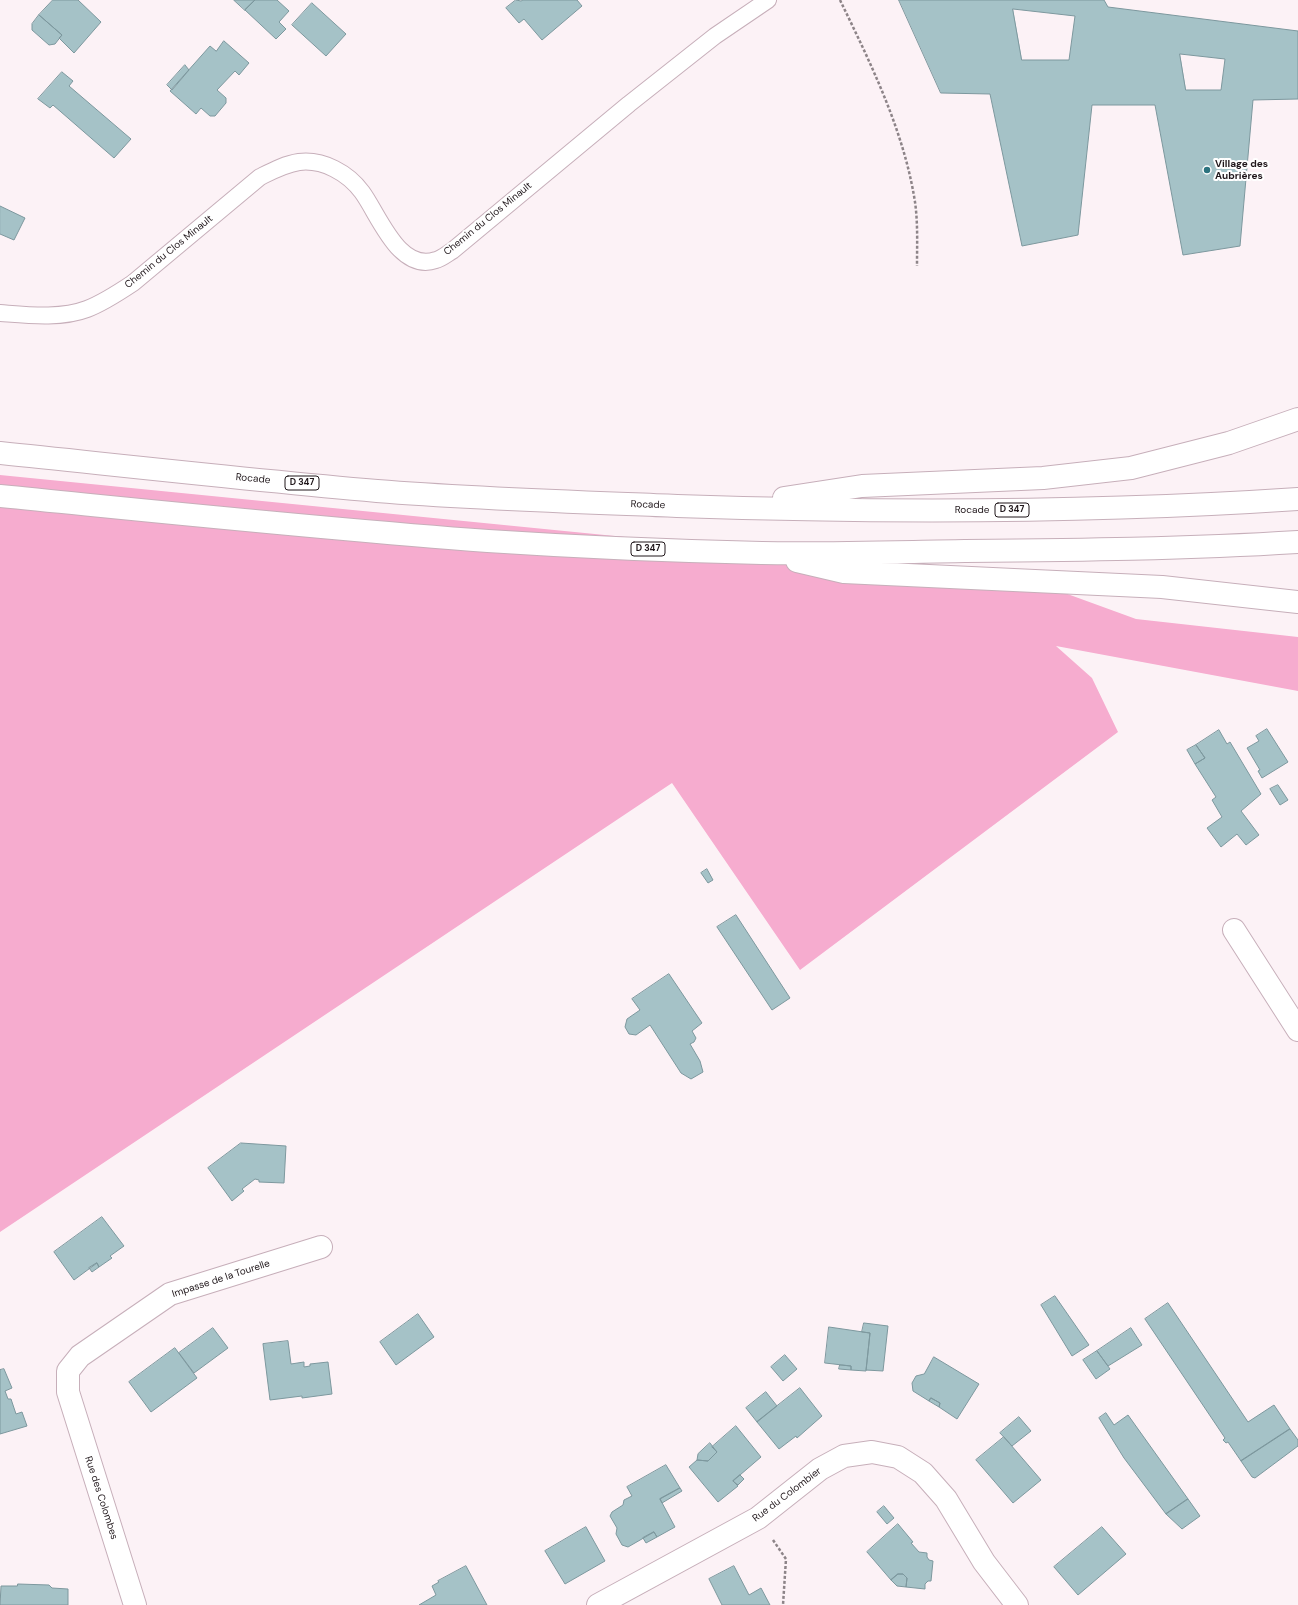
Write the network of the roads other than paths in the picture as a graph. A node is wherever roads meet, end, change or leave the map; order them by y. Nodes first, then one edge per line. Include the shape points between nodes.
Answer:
1 (768, 0) edge
2 (0, 313) edge
3 (1298, 419) edge
4 (0, 453) edge
5 (0, 496) edge
6 (1298, 499) edge
7 (726, 508) junction
8 (1298, 542) edge
9 (764, 553) junction
10 (1298, 602) edge
11 (1234, 930) dead end
12 (1298, 1030) edge
13 (321, 1247) dead end
14 (68, 1392) joint
15 (135, 1605) edge
16 (598, 1605) edge
17 (1017, 1605) edge

1 - 2 lane, Chemin du Clos Minault via 709,41 452,251 437,260 421,262 406,256 395,245 362,191 340,172 321,163 300,162 278,167 260,177 133,283 110,298 86,310 61,315 30,316
3 - 7 main road via 1229,443 1131,468 1043,478 862,486
4 - 7 main road, Rocade / D 347 via 379,491
5 - 9 main road, D 347 via 490,541
6 - 7 main road, Rocade / D 347 via 1168,507 1081,509
8 - 9 main road, D 347 via 1108,549
9 - 10 main road via 844,572 1162,587
11 - 12 main road
13 - 14 main road, Impasse de la Tourelle via 170,1294 80,1356 68,1371
14 - 15 main road, Rue des Colombes
16 - 17 main road, Rue du Colombier via 758,1518 820,1469 844,1456 872,1452 898,1457 923,1473 946,1499 984,1562

